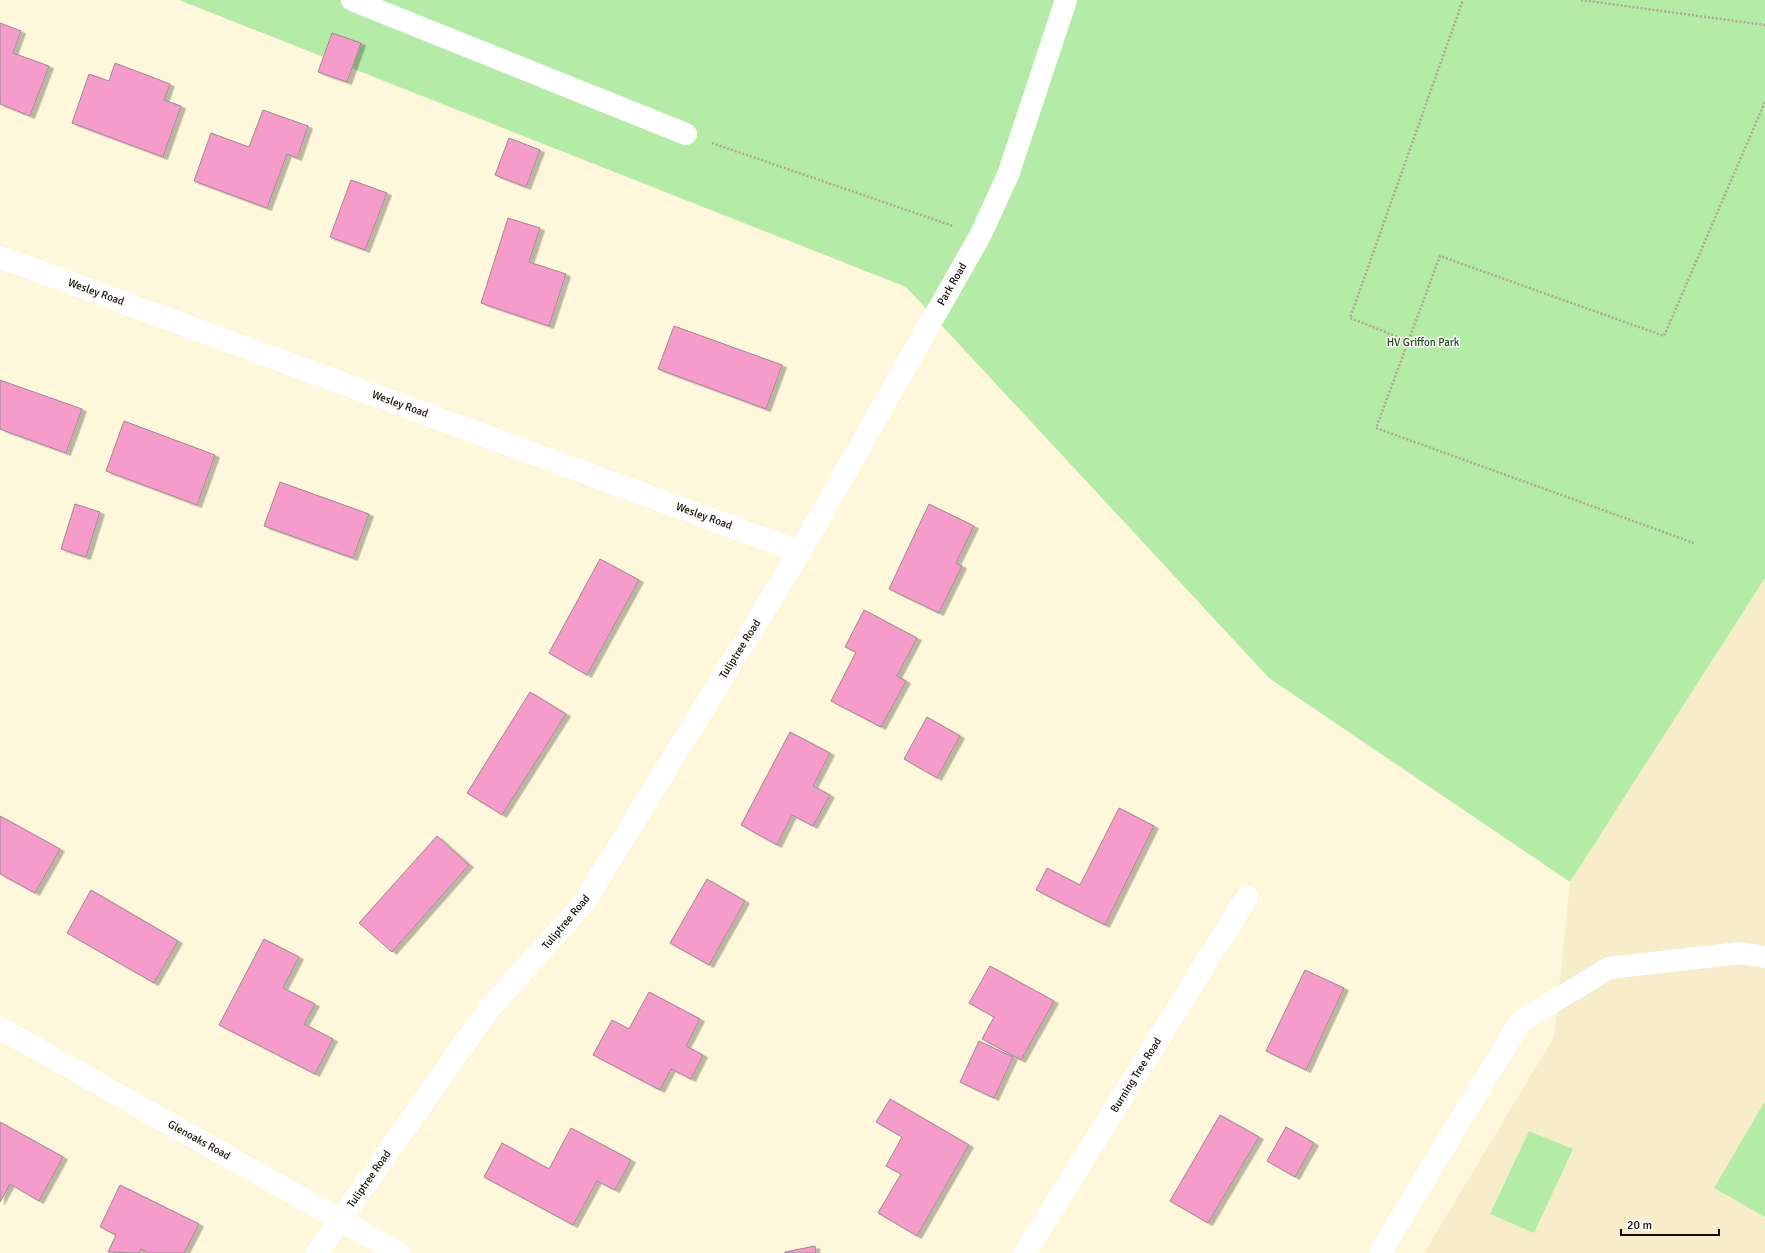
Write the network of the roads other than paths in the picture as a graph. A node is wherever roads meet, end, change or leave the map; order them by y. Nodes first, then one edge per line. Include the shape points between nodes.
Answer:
1 (352, 0) edge
2 (1066, 0) edge
3 (686, 134) road end
4 (0, 257) edge
5 (800, 552) junction
6 (1247, 897) dead end
7 (1765, 957) edge
8 (0, 1028) edge
9 (340, 1220) junction
10 (317, 1253) edge
11 (399, 1253) edge
12 (1025, 1253) edge
13 (1380, 1253) edge

1 - 3 street
2 - 5 street, Park Road via 1008,175 980,236
4 - 5 street, Wesley Road
5 - 9 street, Tuliptree Road via 583,904 488,1010
6 - 12 street, Burning Tree Road
7 - 13 street via 1740,953 1609,968 1520,1022
8 - 9 street, Glenoaks Road
9 - 10 street, Tuliptree Road
9 - 11 street, Glenoaks Road

